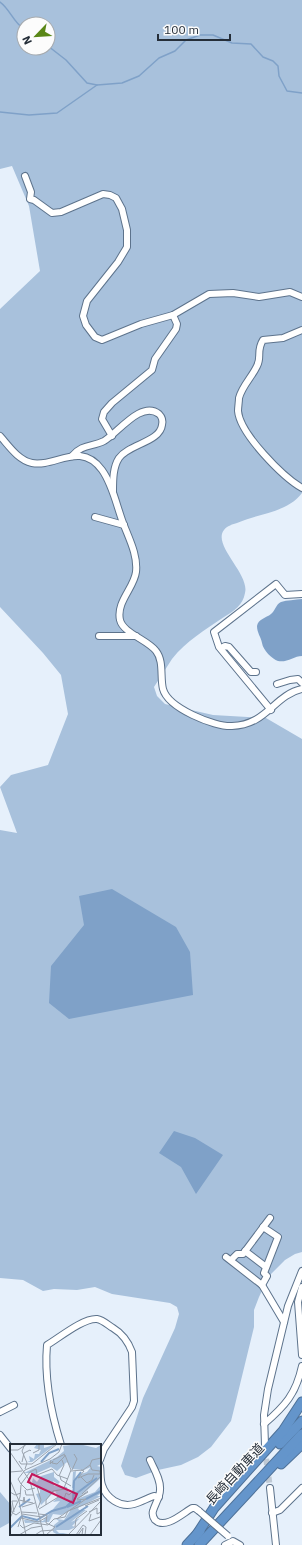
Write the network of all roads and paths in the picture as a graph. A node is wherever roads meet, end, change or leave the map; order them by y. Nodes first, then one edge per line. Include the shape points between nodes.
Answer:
1 (25, 176) dead end
2 (302, 297) edge
3 (173, 315) junction
4 (302, 330) edge
5 (0, 436) edge
6 (112, 436) junction
7 (72, 456) junction
8 (302, 488) edge
9 (113, 494) junction
10 (95, 517) dead end
11 (124, 525) junction
12 (302, 594) edge
13 (99, 636) dead end
14 (136, 636) junction
15 (220, 648) junction
16 (256, 672) dead end
17 (277, 684) dead end
18 (302, 684) edge
19 (302, 689) edge
20 (271, 710) junction
21 (270, 1218) dead end
22 (263, 1227) junction
23 (245, 1251) junction
24 (266, 1267) junction
25 (302, 1271) edge
26 (262, 1285) junction
27 (302, 1287) edge
28 (284, 1322) junction
29 (302, 1355) edge
30 (302, 1366) edge
31 (302, 1402) edge
32 (14, 1405) dead end
33 (0, 1412) edge
34 (302, 1421) edge
35 (264, 1424) junction
36 (302, 1434) edge
37 (0, 1435) edge
38 (61, 1444) edge
39 (302, 1444) edge
40 (264, 1445) tunnel mouth
41 (10, 1448) edge
42 (101, 1457) edge
43 (150, 1460) dead end
44 (101, 1476) edge
45 (270, 1488) tunnel mouth
46 (302, 1488) edge
47 (159, 1497) junction
48 (234, 1506) junction
49 (272, 1513) junction
50 (196, 1536) junction
51 (228, 1541) edge
52 (187, 1545) edge
53 (199, 1545) edge
54 (240, 1545) edge
55 (276, 1545) edge

1 - 3 street via 31,192 30,199 52,213 61,212 103,194 116,198 122,209 127,230 127,247 87,301 83,316 86,326 95,337 102,340 141,324
2 - 3 street via 290,292 259,297 233,293 210,294
3 - 6 street via 177,324 176,329 155,359 152,370 104,412 102,419
4 - 8 street via 284,338 263,340 259,347 258,366 239,398 238,411 243,425 264,454
5 - 7 street via 20,458 33,463
6 - 7 street via 82,447
6 - 9 street via 137,414 146,411 157,412 161,416 161,429 153,438 131,448 119,458 114,470
7 - 9 street via 86,458 98,465
9 - 11 street
10 - 11 street
11 - 14 street via 136,559 136,573 124,600 120,620
12 - 15 street via 285,595 276,584 214,632
13 - 14 street
14 - 20 street via 157,651 166,697 196,717 219,725 241,725 253,722
15 - 16 street via 229,647 251,672
15 - 20 street
17 - 18 street via 298,680
19 - 20 street via 286,696
21 - 22 street
22 - 23 street
22 - 24 street via 278,1237
23 - 24 street
23 - 26 street via 229,1258
24 - 26 street via 264,1273 267,1276
25 - 28 street
26 - 28 street
27 - 29 street via 298,1302
28 - 35 street via 268,1389
30 - 35 street via 294,1392 287,1403
31 - 50 highway via 283,1431 214,1508
32 - 33 street
34 - 50 highway, 長崎自動車道
35 - 40 street
36 - 48 highway, 長崎自動車道
37 - 41 street
38 - 42 street via 47,1384 47,1345 85,1322 97,1319 126,1338 132,1352 134,1401
39 - 48 highway
43 - 47 street via 159,1481
44 - 47 street via 102,1486 116,1502 127,1505 154,1496
45 - 49 street
46 - 49 street via 280,1510
47 - 51 street, bridge via 153,1515 158,1522 167,1522 195,1508
48 - 53 highway, 長崎自動車道
49 - 55 street
50 - 52 highway, 長崎自動車道
51 - 54 street

